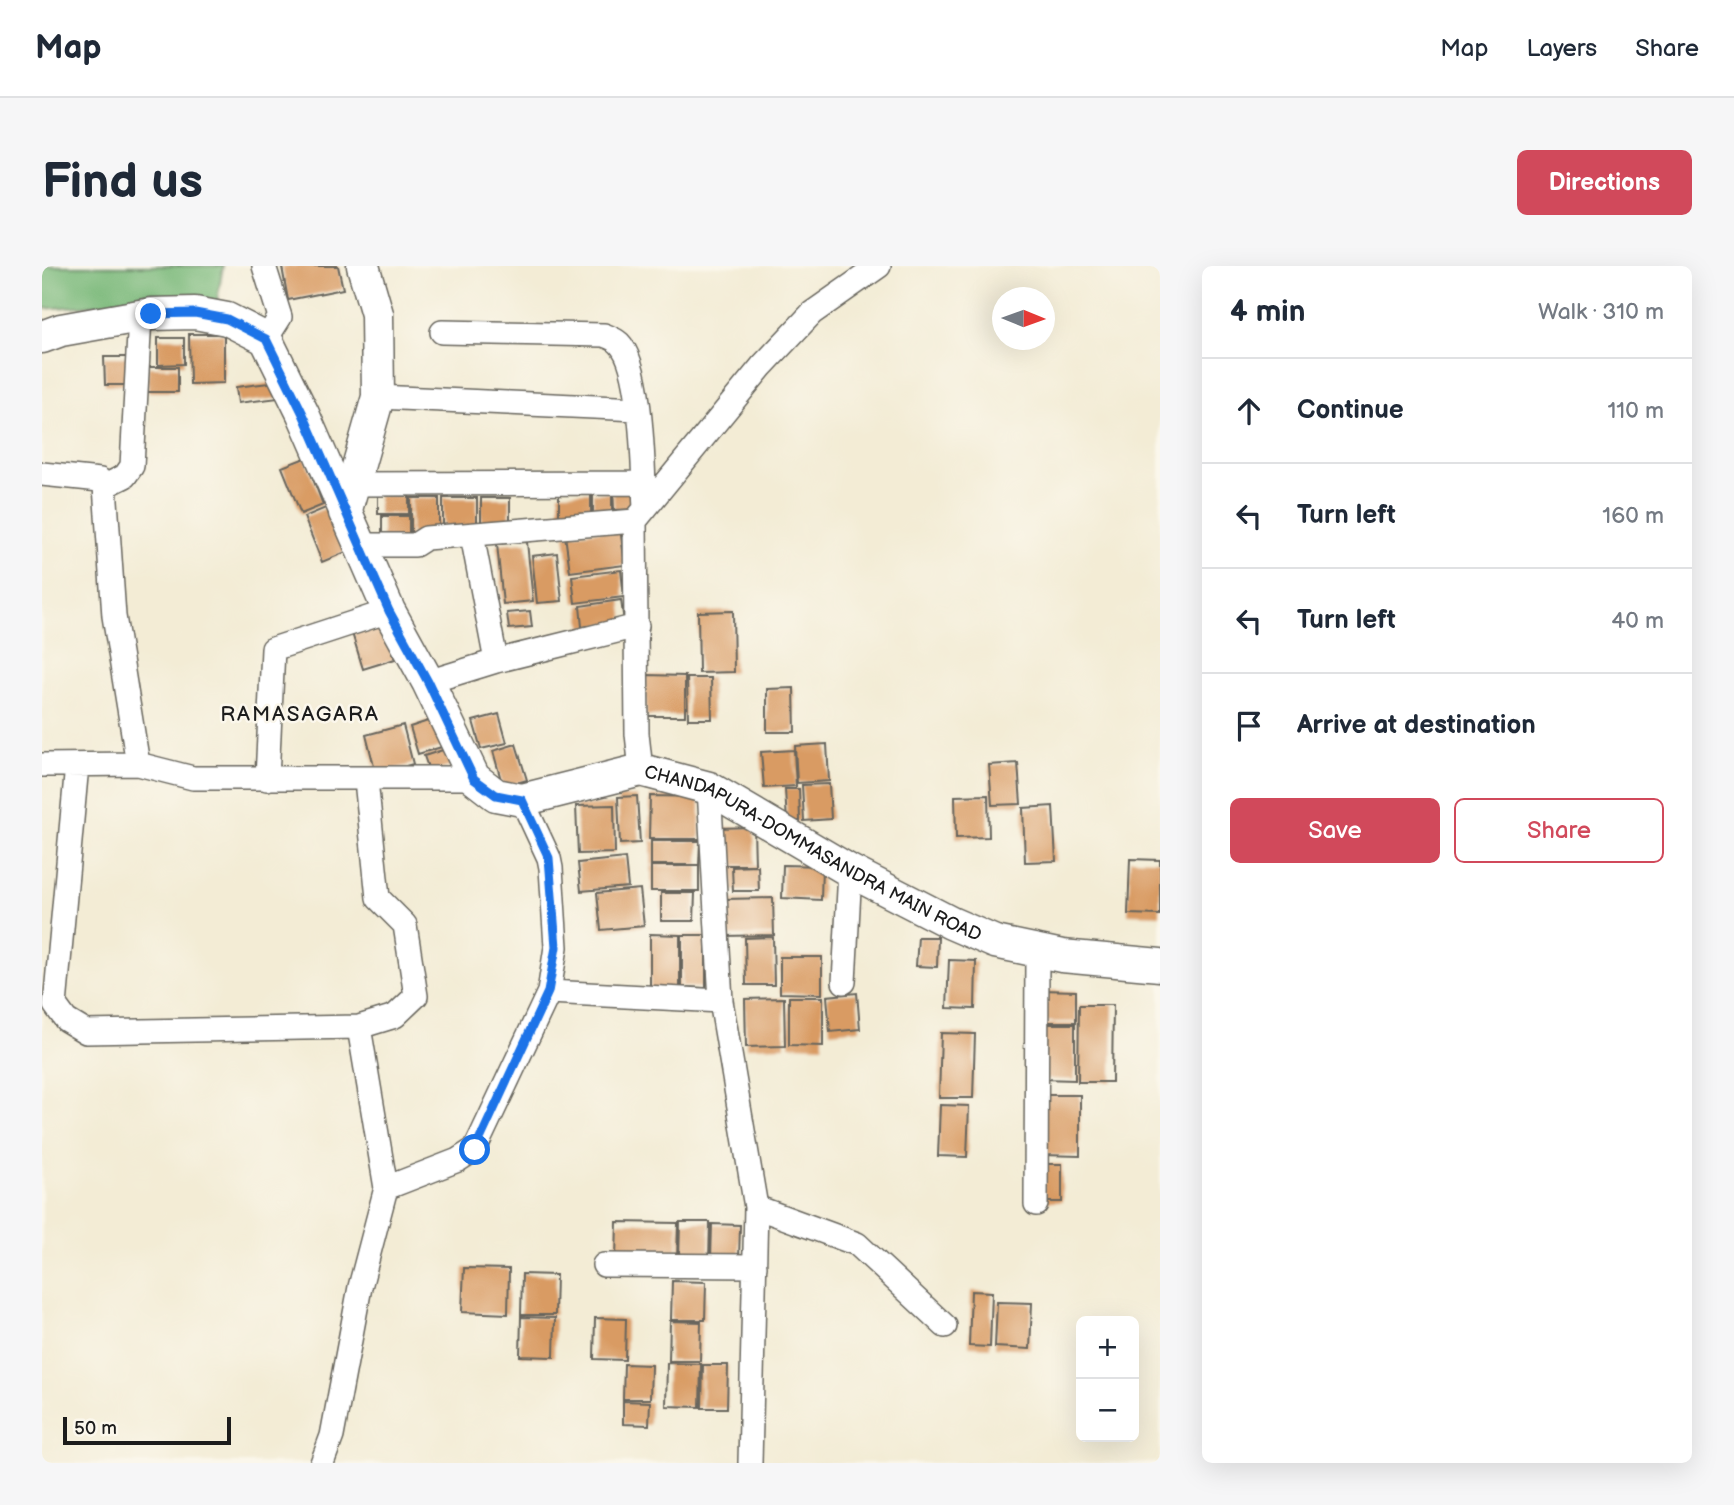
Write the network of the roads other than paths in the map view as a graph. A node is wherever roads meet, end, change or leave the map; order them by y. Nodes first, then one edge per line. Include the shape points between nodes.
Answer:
1 (264, 266) edge
2 (363, 266) edge
3 (879, 266) edge
4 (140, 316) junction
5 (442, 332) dead end
6 (42, 337) edge
7 (266, 339) junction
8 (378, 397) junction
9 (638, 409) junction
10 (42, 474) edge
11 (643, 482) junction
12 (355, 484) junction
13 (106, 485) junction
14 (345, 513) junction
15 (640, 515) junction
16 (472, 534) junction
17 (359, 545) junction
18 (389, 611) junction
19 (637, 626) junction
20 (496, 661) junction
21 (428, 682) junction
22 (138, 764) junction
23 (42, 765) edge
24 (77, 765) junction
25 (641, 771) junction
26 (267, 779) junction
27 (366, 779) junction
28 (474, 779) junction
29 (709, 788) junction
30 (522, 800) junction
31 (850, 871) junction
32 (1037, 951) junction
33 (1160, 965) edge
34 (844, 982) dead end
35 (548, 992) junction
36 (721, 1001) junction
37 (359, 1027) junction
38 (386, 1188) junction
39 (1036, 1204) dead end
40 (756, 1207) junction
41 (604, 1265) dead end
42 (755, 1266) junction
43 (944, 1326) dead end
44 (322, 1463) edge
45 (750, 1463) edge

1 - 7 street via 280,317
2 - 8 main road via 377,314
3 - 15 street via 812,313 762,366
4 - 6 main road
4 - 7 main road via 195,313 227,319
4 - 13 street via 132,466 125,476
5 - 9 street via 604,335 618,342 628,356
7 - 14 main road
8 - 9 street
8 - 12 main road
9 - 11 street
10 - 13 street via 100,480
11 - 12 street
11 - 15 street
12 - 14 main road
13 - 22 street via 114,616
14 - 17 main road
15 - 16 street
15 - 19 street
16 - 17 street via 426,538 415,545
16 - 20 street
17 - 18 main road
18 - 21 main road
18 - 26 street via 273,649
19 - 20 street
19 - 25 street via 636,734
20 - 21 street
21 - 28 main road
22 - 24 street
22 - 26 street via 193,778
23 - 24 street
24 - 37 street via 55,1005 66,1020 86,1032
25 - 29 main road, CHANDAPURA-DOMMASANDRA MAIN ROAD
25 - 30 main road, CHANDAPURA-DOMMASANDRA MAIN ROAD
26 - 27 street
27 - 28 street
27 - 37 street via 378,898 405,925 416,996 394,1016
28 - 30 main road via 496,795
29 - 31 main road, CHANDAPURA-DOMMASANDRA MAIN ROAD
29 - 36 street
30 - 35 street via 551,868 556,947
31 - 32 main road, CHANDAPURA-DOMMASANDRA MAIN ROAD via 984,938
31 - 34 street
32 - 33 main road, CHANDAPURA-DOMMASANDRA MAIN ROAD
32 - 39 street
35 - 36 street
35 - 38 street via 475,1150
36 - 40 street
37 - 38 street
38 - 44 street
40 - 42 street
40 - 43 street via 856,1244
41 - 42 street
42 - 45 street

